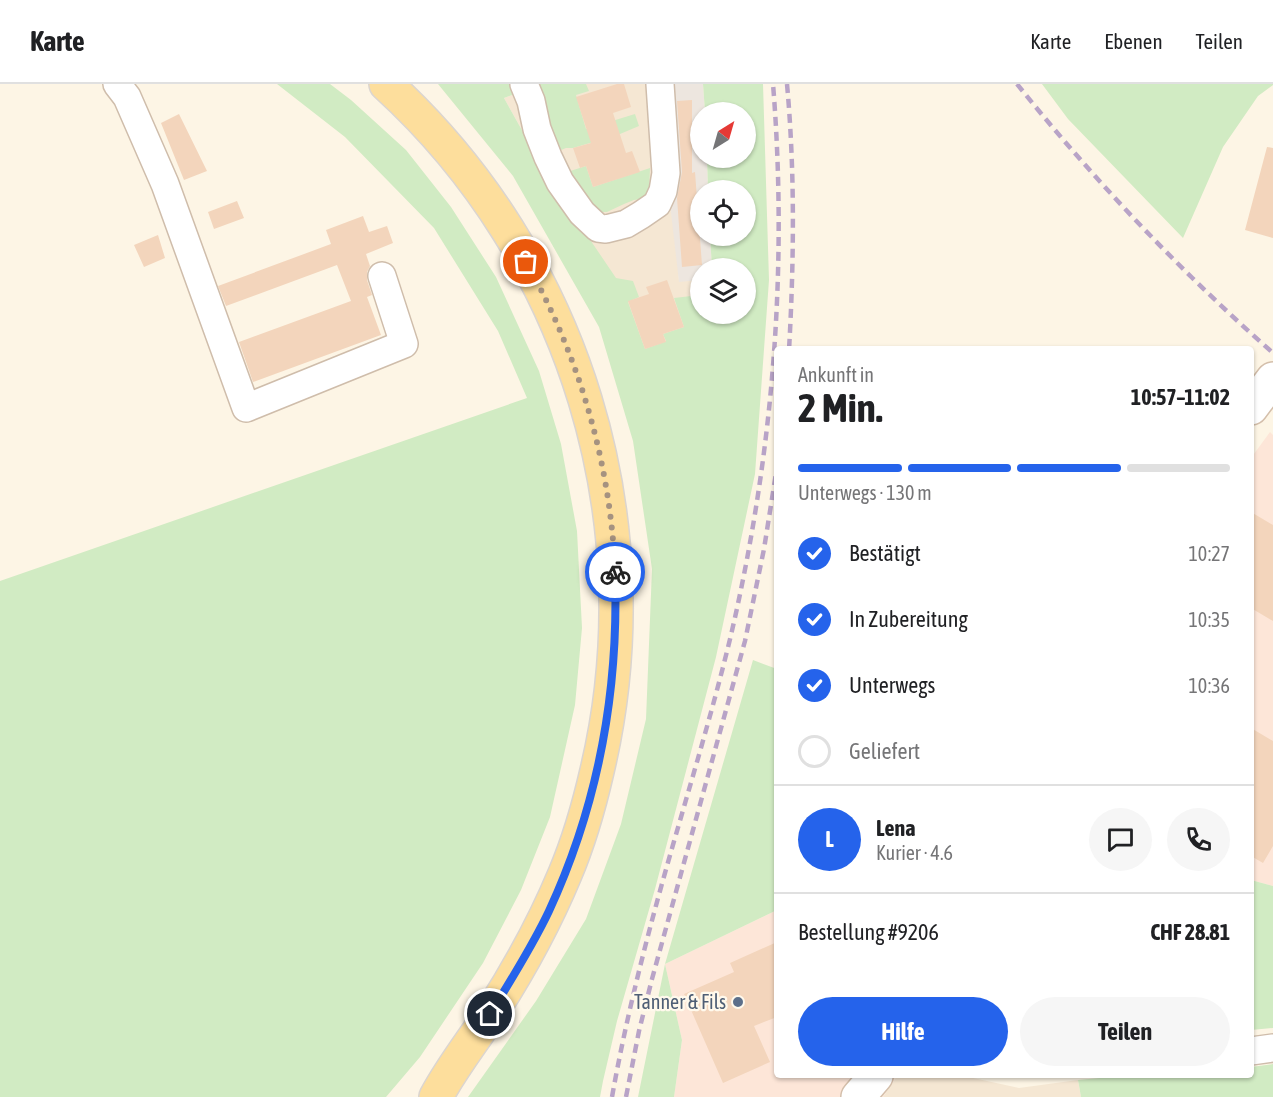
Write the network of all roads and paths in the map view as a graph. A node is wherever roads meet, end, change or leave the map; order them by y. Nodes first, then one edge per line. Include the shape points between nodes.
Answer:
1 (117, 84) edge
2 (386, 84) edge
3 (524, 84) edge
4 (660, 84) edge
5 (382, 276) dead end
6 (1273, 379) edge
7 (1254, 404) edge
8 (1273, 1048) edge
9 (1254, 1051) edge
10 (874, 1078) edge
11 (442, 1086) edge
12 (424, 1097) edge
13 (858, 1097) edge

1 - 5 street via 127,97 165,184 246,408 404,344
2 - 11 main road via 436,133 476,182 535,277 581,388 608,495 614,549 611,700 580,832 566,871 517,972
3 - 4 street via 537,129 560,182 582,213 606,230 641,215 657,204 663,191 666,173
6 - 7 main road
8 - 9 street
10 - 13 main road
11 - 12 main road

